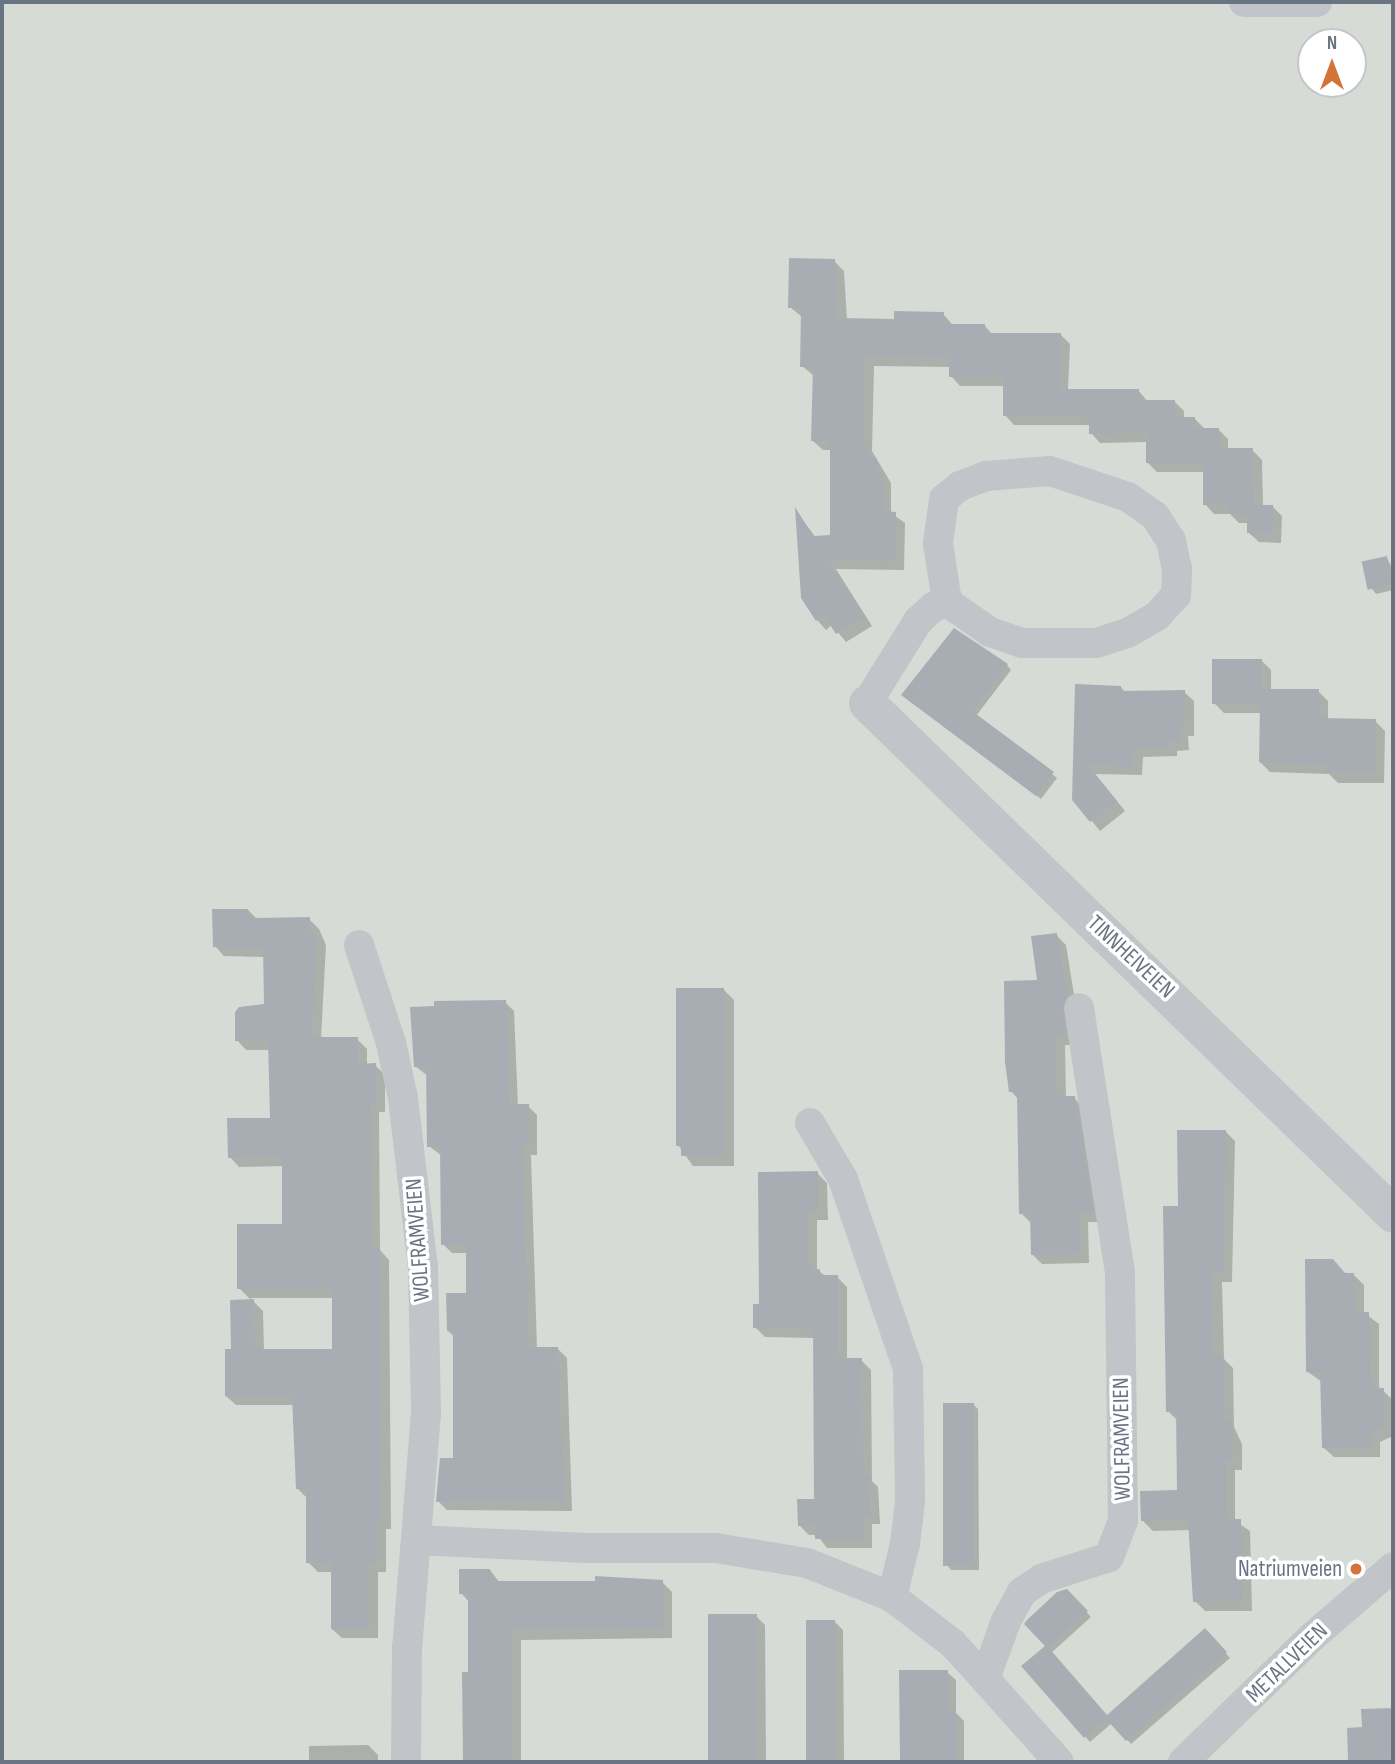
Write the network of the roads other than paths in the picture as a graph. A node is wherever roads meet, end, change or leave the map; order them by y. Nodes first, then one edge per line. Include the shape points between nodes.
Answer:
1 (1244, 2) edge
2 (1317, 2) edge
3 (947, 601) junction
4 (867, 703) joint
5 (359, 945) dead end
6 (1079, 1008) dead end
7 (810, 1123) dead end
8 (1393, 1214) edge
9 (416, 1541) junction
10 (1393, 1567) edge
11 (892, 1597) junction
12 (985, 1679) junction
13 (406, 1762) edge
14 (1059, 1762) edge
15 (1183, 1762) edge

1 - 2 street
3 - 3 street via 990,632 1022,643 1096,643 1127,634 1157,617 1176,595 1177,569 1171,541 1155,516 1128,497 1061,473 1017,472 960,485 944,499 938,543
3 - 4 street via 918,621
4 - 8 street, TINNHEIVEIEN
5 - 9 street, WOLFRAMVEIEN via 391,1043 419,1215 426,1413
6 - 12 street, WOLFRAMVEIEN via 1119,1273 1124,1521 1109,1557 1041,1579 1023,1592 1006,1621
7 - 11 street via 843,1178 908,1369 910,1501
9 - 11 street via 716,1548 807,1563
9 - 13 street, WOLFRAMVEIEN via 407,1648
10 - 15 street, METALLVEIEN via 1311,1638
11 - 12 street via 953,1644
12 - 14 street

